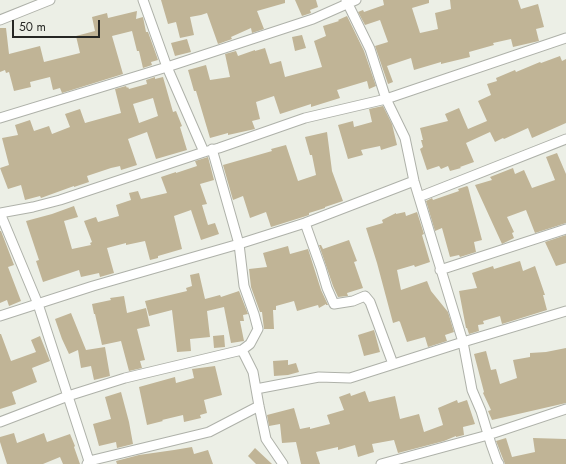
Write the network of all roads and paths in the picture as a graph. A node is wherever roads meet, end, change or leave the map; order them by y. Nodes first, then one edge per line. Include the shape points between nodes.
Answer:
1 (50, 0) edge
2 (143, 0) edge
3 (350, 1) edge
4 (0, 20) edge
5 (566, 38) edge
6 (167, 67) junction
7 (386, 99) junction
8 (0, 118) edge
9 (566, 139) edge
10 (208, 151) junction
11 (414, 181) junction
12 (419, 196) junction
13 (0, 213) edge
14 (305, 223) junction
15 (566, 229) edge
16 (239, 244) junction
17 (440, 270) junction
18 (38, 304) junction
19 (566, 312) edge
20 (0, 316) edge
21 (463, 342) junction
22 (242, 350) junction
23 (393, 364) junction
24 (256, 389) junction
25 (68, 396) junction
26 (259, 406) junction
27 (566, 409) edge
28 (0, 422) edge
29 (488, 435) junction
30 (88, 463) edge
31 (283, 464) edge
32 (381, 464) edge
33 (499, 464) edge

1 - 4 street
2 - 6 street
3 - 6 street via 313,19
3 - 7 street via 370,49
5 - 7 street
6 - 8 street
6 - 10 street
7 - 10 street via 305,118
7 - 11 street via 405,138
9 - 12 street
10 - 13 street via 60,200
10 - 16 street
11 - 12 street
11 - 14 street
12 - 17 street
13 - 18 street
14 - 16 street
14 - 23 street via 322,268 326,288 334,304 365,296 370,302
15 - 17 street
16 - 18 street
16 - 22 street via 244,286 258,329 250,344
17 - 21 street
18 - 20 street
18 - 25 street
19 - 21 street
21 - 23 street
21 - 29 street via 472,390
22 - 24 street via 253,372
22 - 25 street via 125,378
23 - 24 street via 350,378 319,377
24 - 26 street
25 - 28 street
25 - 30 street
26 - 30 street via 209,432
26 - 31 street via 266,439
27 - 29 street
29 - 32 street
29 - 33 street

